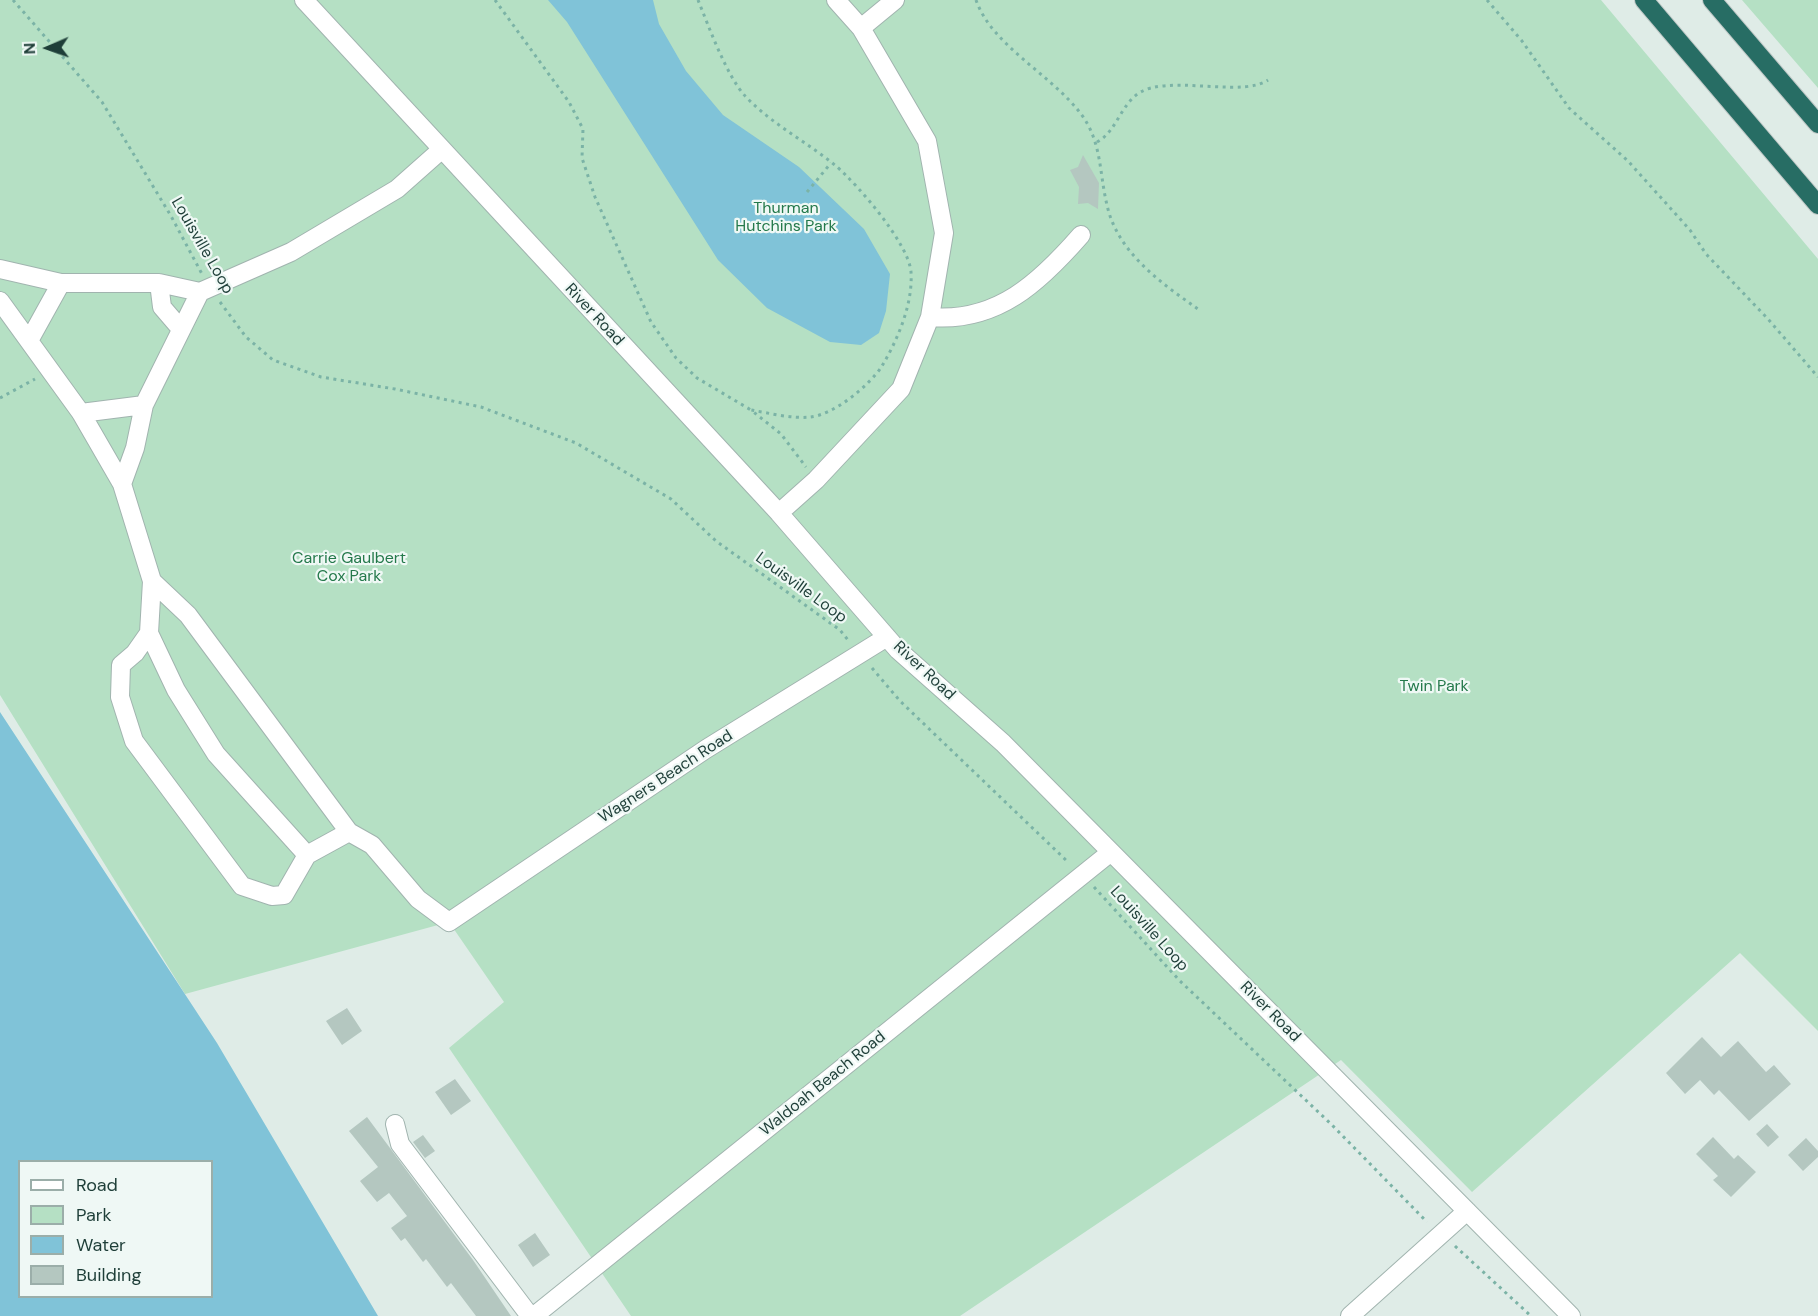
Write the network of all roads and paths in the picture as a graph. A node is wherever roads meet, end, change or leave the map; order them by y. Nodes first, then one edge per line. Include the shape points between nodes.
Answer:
1 (13, 0) edge
2 (304, 0) edge
3 (495, 0) edge
4 (698, 0) edge
5 (836, 0) edge
6 (895, 0) edge
7 (976, 0) edge
8 (1487, 0) edge
9 (1644, 0) edge
10 (1712, 0) edge
11 (861, 28) junction
12 (1268, 80) dead end
13 (1818, 124) edge
14 (1096, 142) junction
15 (441, 150) junction
16 (831, 163) junction
17 (807, 192) dead end
18 (1818, 205) edge
19 (1081, 235) dead end
20 (0, 269) edge
21 (61, 283) junction
22 (159, 283) junction
23 (204, 289) junction
24 (0, 301) edge
25 (1198, 309) dead end
26 (930, 317) junction
27 (180, 328) junction
28 (30, 339) junction
29 (51, 370) junction
30 (1818, 377) edge
31 (0, 398) edge
32 (144, 405) junction
33 (751, 410) junction
34 (81, 413) junction
35 (816, 480) junction
36 (122, 484) junction
37 (779, 513) junction
38 (152, 580) junction
39 (149, 633) junction
40 (887, 637) junction
41 (861, 654) junction
42 (349, 832) junction
43 (1111, 852) junction
44 (307, 855) junction
45 (1082, 876) junction
46 (395, 1124) dead end
47 (1467, 1211) junction
48 (1442, 1234) junction
49 (532, 1316) edge
50 (1350, 1316) edge
51 (1531, 1316) edge
52 (1571, 1316) edge

1 - 23 path, Louisville Loop via 102,102 171,216
2 - 15 street, River Road
3 - 33 path via 569,102 582,129 582,158 595,197 651,322 676,358 696,378
4 - 16 path via 744,94 765,115
5 - 11 street
6 - 11 street
7 - 14 path via 1000,38 1082,115
8 - 30 path via 1522,41 1569,108 1628,160 1690,230 1706,254
9 - 18 highway
10 - 13 highway
11 - 26 street via 927,141 944,233
12 - 14 path via 1249,89 1196,84 1149,88 1136,94
14 - 25 path via 1107,206 1116,229 1150,273
15 - 23 street via 397,189 310,241
15 - 37 street, River Road
16 - 17 path
16 - 33 path via 871,200 911,270 910,295 895,345 872,381 833,409 810,417
19 - 26 street via 1026,290 981,314 952,319
20 - 21 street
21 - 22 street
21 - 28 street
22 - 23 street
22 - 27 street via 162,308
23 - 27 street
23 - 41 path, Louisville Loop via 246,337 273,360 321,377 481,407 576,443 671,499 716,541 840,630
24 - 28 street
26 - 35 street via 901,389
27 - 32 street
28 - 29 street
29 - 31 path
29 - 34 street
32 - 34 street
32 - 36 street
33 - 35 path via 781,434
34 - 36 street
35 - 37 street
36 - 38 street
37 - 40 street, River Road
38 - 39 street
38 - 42 street via 188,615
39 - 44 street via 176,690 216,754
39 - 44 street via 121,665 120,697 134,741 242,886 272,896 284,895
40 - 41 street, Wagners Beach Road
40 - 43 street, River Road via 1003,742
41 - 42 street, Wagners Beach Road via 706,749 449,922 418,899 372,845
41 - 45 path, Louisville Loop via 900,701
42 - 44 street
43 - 45 street, Waldoah Beach Road
43 - 47 street, River Road
45 - 48 path, Louisville Loop via 1116,908 1180,981
45 - 49 street, Waldoah Beach Road via 704,1183
46 - 49 street, Waldoah Beach Road via 400,1144
47 - 48 street
47 - 52 street, River Road
48 - 50 street
48 - 51 path, Louisville Loop

